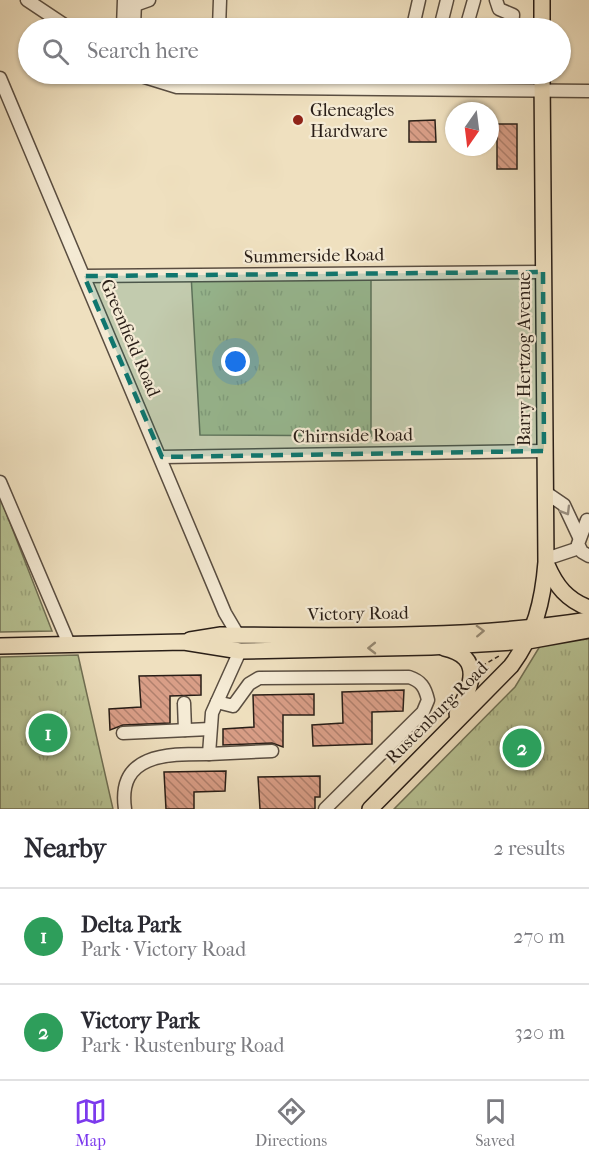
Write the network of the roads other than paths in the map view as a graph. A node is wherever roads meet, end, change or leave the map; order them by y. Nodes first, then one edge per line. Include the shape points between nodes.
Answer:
1 (27, 0) edge
2 (149, 0) edge
3 (220, 0) edge
4 (419, 0) edge
5 (447, 0) edge
6 (474, 0) edge
7 (496, 0) edge
8 (542, 0) edge
9 (131, 2) edge
10 (54, 18) edge
11 (127, 18) edge
12 (219, 18) edge
13 (415, 18) edge
14 (442, 18) edge
15 (469, 18) edge
16 (513, 18) edge
17 (542, 18) edge
18 (0, 78) edge
19 (163, 84) edge
20 (188, 84) edge
21 (543, 84) edge
22 (192, 86) junction
23 (218, 87) joint
24 (543, 91) junction
25 (589, 91) edge
26 (543, 272) junction
27 (84, 276) junction
28 (544, 451) junction
29 (162, 457) junction
30 (0, 482) edge
31 (545, 492) junction
32 (587, 520) dead end
33 (582, 547) edge
34 (546, 560) junction
35 (589, 608) edge
36 (225, 613) junction
37 (589, 620) edge
38 (589, 630) edge
39 (221, 635) junction
40 (238, 635) junction
41 (293, 635) junction
42 (531, 635) junction
43 (189, 640) junction
44 (69, 644) junction
45 (0, 646) edge
46 (431, 646) junction
47 (240, 651) junction
48 (217, 702) junction
49 (183, 704) dead end
50 (450, 727) junction
51 (210, 729) junction
52 (184, 730) junction
53 (123, 733) dead end
54 (273, 752) dead end
55 (209, 754) junction
56 (125, 809) edge
57 (325, 809) edge
58 (370, 809) edge

1 - 10 street
2 - 9 street
3 - 12 street
4 - 13 street
5 - 14 street
6 - 15 street
7 - 16 street via 499,9
8 - 17 main road
9 - 11 street
18 - 27 street, Greenfield Road
19 - 22 street
20 - 22 street
21 - 24 main road, Barry Hertzog Avenue
22 - 23 street
23 - 24 street
24 - 25 street
24 - 26 main road, Barry Hertzog Avenue
26 - 27 street, Summerside Road
26 - 28 main road, Barry Hertzog Avenue
27 - 29 street, Greenfield Road
28 - 29 street, Chirnside Road
28 - 31 main road, Barry Hertzog Avenue
29 - 36 street, Greenfield Road
30 - 44 street
31 -> 33 street via 564,505
31 - 34 main road, Barry Hertzog Avenue
32 - 33 street
33 - 34 street
34 - 35 main road via 561,591
34 - 42 main road, Barry Hertzog Avenue via 541,602
36 - 39 street
36 - 40 street, Greenfield Road
37 - 42 main road
38 - 42 main road
39 - 40 main road, Victory Road
39 - 43 main road, Victory Road
40 - 41 main road, Victory Road
41 -> 42 main road, Victory Road
41 - 47 main road via 252,640
42 - 46 main road, Victory Road
42 - 50 main road, Rustenburg Road via 506,672
43 - 44 main road, Victory Road
43 - 47 main road, Victory Road
44 - 45 main road, Victory Road
46 -> 47 main road, Victory Road
46 - 50 main road via 456,653 471,670 469,692
47 - 48 street
48 - 51 street
48 - 57 street via 232,706 249,684 259,678 418,680 428,700 423,712
49 - 52 street
50 - 58 main road, Rustenburg Road
51 - 52 street
51 - 55 street
52 - 53 street
54 - 55 street
55 - 56 street via 168,756 144,763 128,775 124,784

